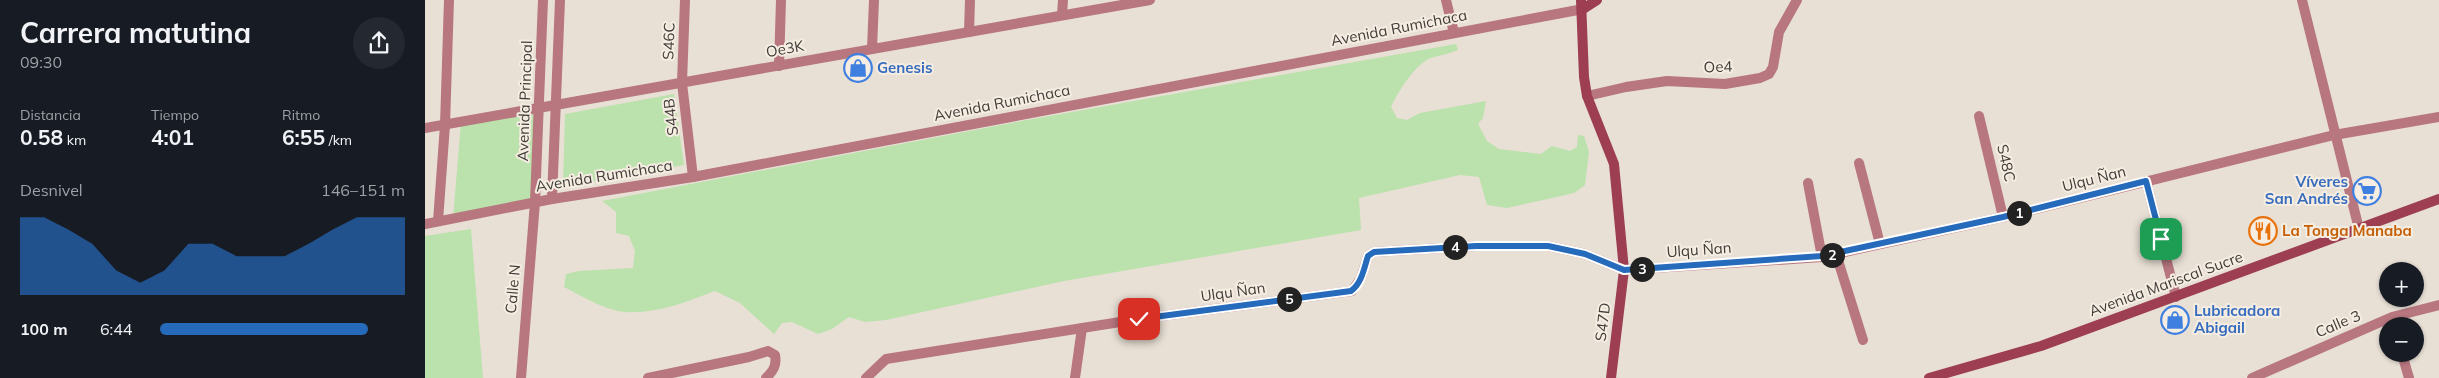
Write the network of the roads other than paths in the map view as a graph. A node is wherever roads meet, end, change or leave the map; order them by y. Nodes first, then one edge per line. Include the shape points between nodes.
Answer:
1 (449, 0) edge
2 (543, 0) edge
3 (560, 0) edge
4 (685, 0) edge
5 (781, 0) edge
6 (874, 0) edge
7 (970, 0) edge
8 (1063, 0) edge
9 (1150, 0) edge
10 (1446, 0) edge
11 (1597, 0) edge
12 (1797, 0) edge
13 (2302, 0) edge
14 (1582, 5) edge
15 (1062, 15) junction
16 (969, 32) junction
17 (1454, 33) junction
18 (872, 49) junction
19 (779, 66) junction
20 (682, 83) junction
21 (1587, 96) junction
22 (556, 105) junction
23 (540, 108) junction
24 (1979, 116) dead end
25 (2439, 118) edge
26 (445, 125) junction
27 (425, 128) edge
28 (2334, 135) junction
29 (1859, 163) dead end
30 (693, 177) junction
31 (2146, 181) junction
32 (1808, 184) dead end
33 (552, 199) junction
34 (2439, 199) edge
35 (535, 202) junction
36 (2003, 217) junction
37 (438, 221) junction
38 (425, 224) edge
39 (2359, 229) junction
40 (1880, 244) junction
41 (1837, 254) junction
42 (1822, 256) junction
43 (1624, 270) junction
44 (2176, 297) junction
45 (2439, 307) edge
46 (2408, 317) edge
47 (1082, 328) junction
48 (2379, 328) edge
49 (1863, 340) dead end
50 (2404, 362) edge
51 (521, 378) edge
52 (648, 378) edge
53 (765, 378) edge
54 (866, 378) edge
55 (1075, 378) edge
56 (1611, 378) edge
57 (1929, 378) edge
58 (2252, 378) edge
59 (2409, 378) edge

1 - 26 street
2 - 23 street, Avenida Principal
3 - 22 street, Avenida Principal
4 - 20 street, S46C
5 - 19 street
6 - 18 street
7 - 16 street
8 - 15 street
9 - 15 street, Oe3K
10 - 17 street
11 - 14 main road
12 - 21 street, Oe4 via 1779,32 1769,74 1725,84 1667,81
13 - 28 street
14 - 17 street, Avenida Rumichaca
14 - 21 main road, S47D
15 - 16 street, Oe3K
16 - 18 street, Oe3K
17 - 30 street, Avenida Rumichaca
18 - 19 street, Oe3K
19 - 20 street, Oe3K
20 - 22 street, Oe3K
20 - 30 street, S44B
21 - 43 main road, S47D via 1614,164
22 - 23 street, Oe3K
22 - 33 street, Avenida Principal
23 - 26 street, Oe3K
23 - 35 street, Avenida Principal
24 - 36 street, S48C
25 - 28 street, Ulqu Ñan
26 - 27 street, Oe3K
26 - 37 street
28 - 31 street, Ulqu Ñan
28 - 39 street
29 - 40 street
30 - 33 street, Avenida Rumichaca
31 - 36 street, Ulqu Ñan
31 - 44 street
32 - 42 street
33 - 35 street, Avenida Rumichaca
34 - 39 main road, Avenida Mariscal Sucre
35 - 37 street, Avenida Rumichaca
35 - 51 street, Calle N
36 - 40 street, Ulqu Ñan
37 - 38 street, Avenida Rumichaca
39 - 44 main road, Avenida Mariscal Sucre
40 - 41 street, Ulqu Ñan
41 - 42 street, Ulqu Ñan
41 - 49 street
42 - 43 street, Ulqu Ñan
43 - 47 street, Ulqu Ñan via 1585,254 1548,246 1381,251 1368,256 1361,278 1351,291
43 - 56 main road, S47D
44 - 57 main road, Avenida Mariscal Sucre via 2041,346
45 - 46 street, Calle 3
47 - 54 street, Ulqu Ñan via 886,359
47 - 55 street
48 - 58 street, Calle 3
50 - 59 street
52 - 53 street via 768,351 775,355 776,362 774,371

